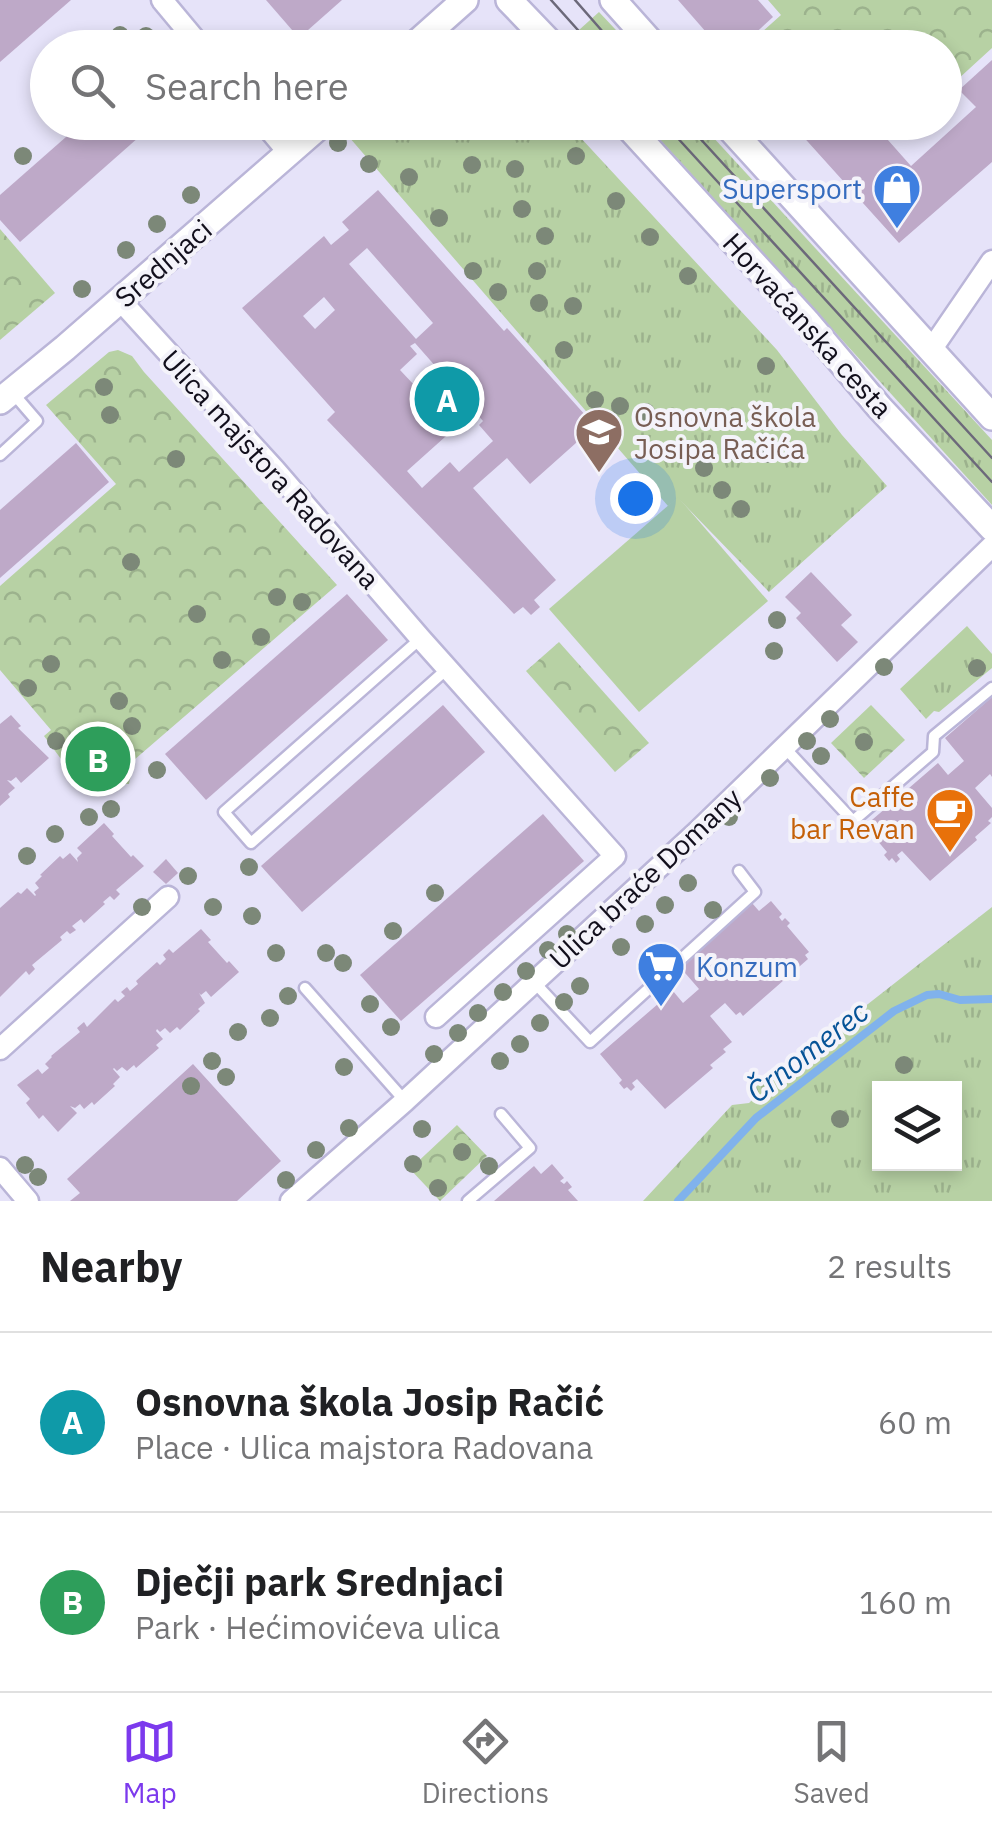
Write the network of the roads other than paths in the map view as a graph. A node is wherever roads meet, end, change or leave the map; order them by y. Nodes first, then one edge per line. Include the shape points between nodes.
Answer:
1 (162, 0) edge
2 (465, 0) edge
3 (509, 0) edge
4 (613, 0) edge
5 (187, 30) edge
6 (431, 30) edge
7 (538, 30) edge
8 (640, 30) edge
9 (279, 140) edge
10 (303, 140) edge
11 (640, 140) edge
12 (740, 140) edge
13 (289, 152) junction
14 (992, 260) edge
15 (120, 300) junction
16 (930, 350) junction
17 (6, 396) edge
18 (992, 418) edge
19 (0, 456) edge
20 (992, 528) edge
21 (992, 546) edge
22 (420, 638) junction
23 (448, 669) junction
24 (992, 688) edge
25 (784, 747) junction
26 (739, 871) dead end
27 (168, 896) dead end
28 (534, 982) junction
29 (305, 988) dead end
30 (436, 1017) dead end
31 (0, 1049) edge
32 (405, 1101) junction
33 (501, 1114) dead end
34 (0, 1168) edge
35 (28, 1201) edge
36 (290, 1201) edge
37 (468, 1201) edge

1 - 5 street
2 - 6 street
3 - 7 street
4 - 8 street
9 - 13 street
10 - 13 street, Srednjaci
11 - 20 street, Horvaćanska cesta
12 - 16 street
13 - 15 street, Srednjaci
14 - 16 street
15 - 17 street, Srednjaci
15 - 22 street, Ulica majstora Radovana
16 - 18 street
17 - 19 lane via 37,422
21 - 25 street, Ulica braće Domany
22 - 23 street, Ulica majstora Radovana
22 - 23 lane via 224,812 251,843
23 - 30 street, Ulica majstora Radovana via 614,856
24 - 25 lane via 934,736 933,752 852,821
25 - 28 street, Ulica braće Domany
26 - 28 lane via 755,892 590,1042
27 - 31 street
28 - 32 street, Ulica braće Domany
29 - 32 lane
32 - 36 street, Ulica braće Domany
33 - 37 lane via 530,1148
34 - 35 street

